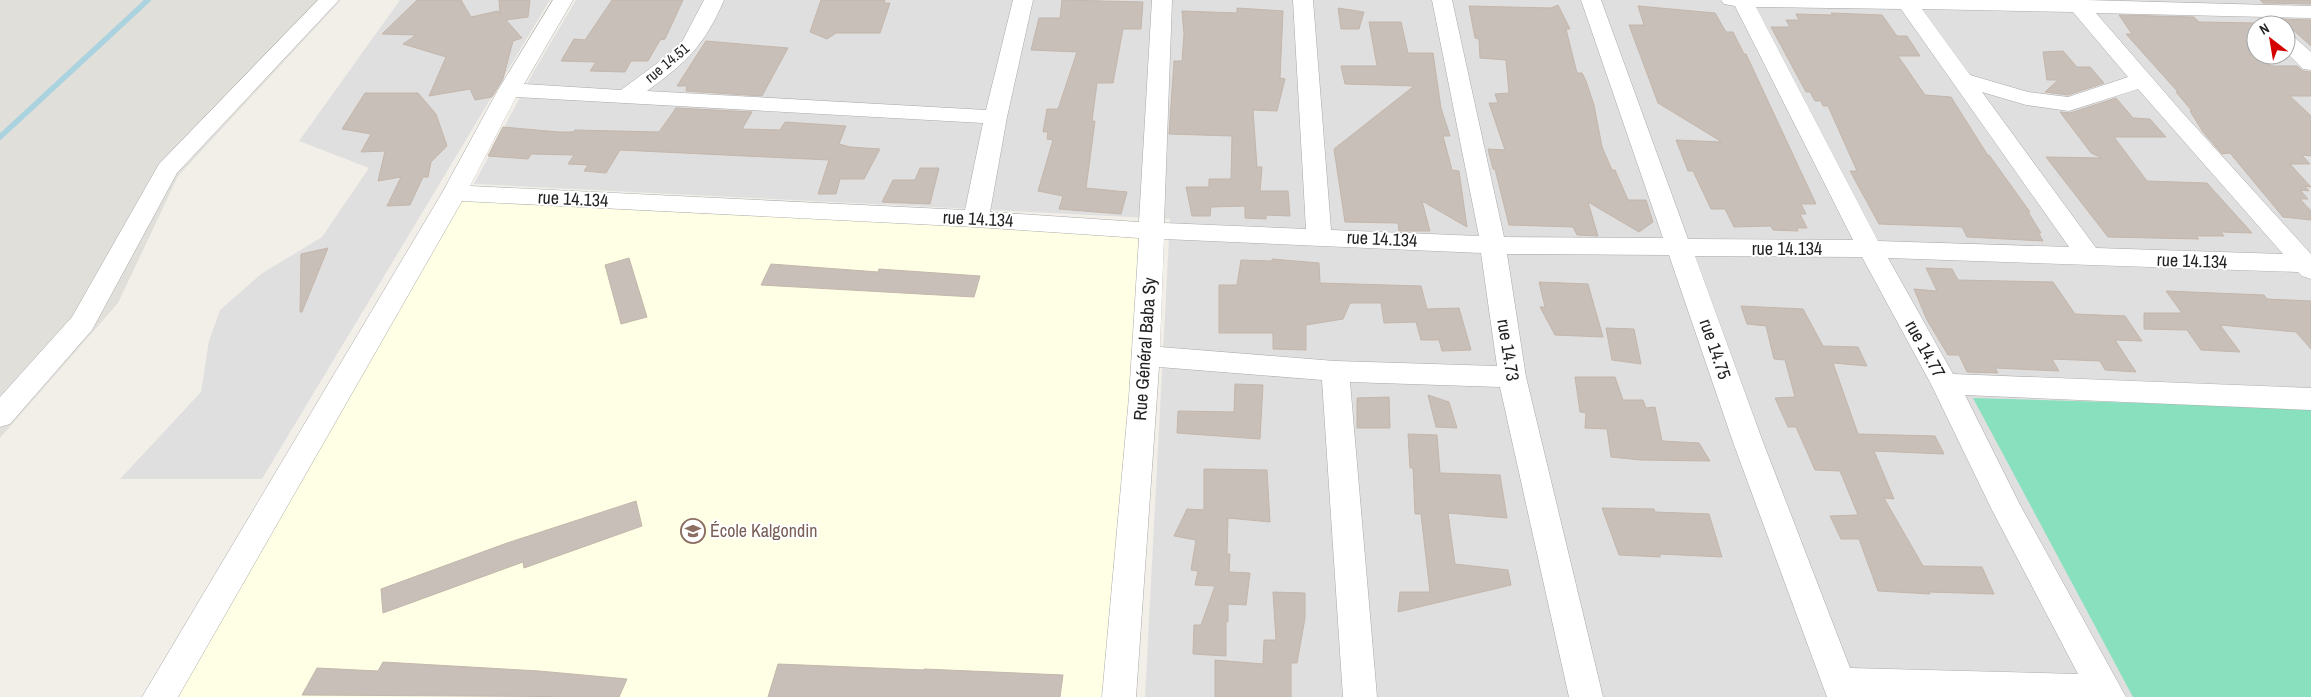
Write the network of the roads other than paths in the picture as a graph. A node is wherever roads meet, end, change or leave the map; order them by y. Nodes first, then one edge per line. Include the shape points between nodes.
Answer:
1 (329, 0) edge
2 (563, 0) edge
3 (714, 0) edge
4 (1023, 0) edge
5 (1162, 0) edge
6 (1303, 0) edge
7 (1442, 0) edge
8 (1591, 0) edge
9 (1731, 0) edge
10 (1742, 0) edge
11 (1906, 2) junction
12 (2076, 3) edge
13 (2255, 11) junction
14 (2311, 12) edge
15 (2259, 15) edge
16 (2296, 50) edge
17 (2311, 64) edge
18 (1963, 80) junction
19 (2142, 80) junction
20 (509, 90) junction
21 (628, 95) junction
22 (996, 117) junction
23 (454, 193) junction
24 (976, 219) junction
25 (1152, 230) junction
26 (1319, 237) junction
27 (1493, 245) junction
28 (1680, 248) junction
29 (1870, 249) junction
30 (2089, 258) junction
31 (2309, 266) edge
32 (1146, 356) junction
33 (1335, 371) junction
34 (1512, 377) junction
35 (1945, 384) junction
36 (2311, 399) edge
37 (0, 416) edge
38 (1842, 690) edge
39 (2107, 694) edge
40 (159, 697) edge
41 (1119, 697) edge
42 (1360, 697) edge
43 (1586, 697) edge

1 - 37 street via 167,169 82,323
2 - 20 street
3 - 21 street, rue 14.51 via 698,34 689,45
4 - 22 street
5 - 25 street, Rue Général Baba Sy via 1155,93
6 - 26 street
7 - 27 street, rue 14.73
8 - 28 street, rue 14.75
9 - 10 street
10 - 11 street
10 - 29 street, rue 14.77
11 - 12 street
11 - 18 street
12 - 13 street
12 - 19 street
13 - 14 street
13 - 15 street
16 - 17 street
18 - 19 street via 2026,98 2068,104
18 - 30 street
19 - 31 street
20 - 21 street
20 - 23 street
21 - 22 street
22 - 24 street
23 - 24 street, rue 14.134
23 - 40 street
24 - 25 street, rue 14.134
25 - 26 street, rue 14.134
25 - 32 street, Rue Général Baba Sy
26 - 27 street, rue 14.134
27 - 28 street, rue 14.134
27 - 34 street, rue 14.73
28 - 29 street, rue 14.134
28 - 38 street, rue 14.75 via 1748,442
29 - 30 street, rue 14.134
29 - 35 street, rue 14.77
30 - 31 street, rue 14.134
32 - 33 street
32 - 41 street, Rue Général Baba Sy
33 - 34 street
33 - 42 street
34 - 43 street, rue 14.73
35 - 36 street
35 - 39 street, rue 14.77 via 2007,510
38 - 39 street

